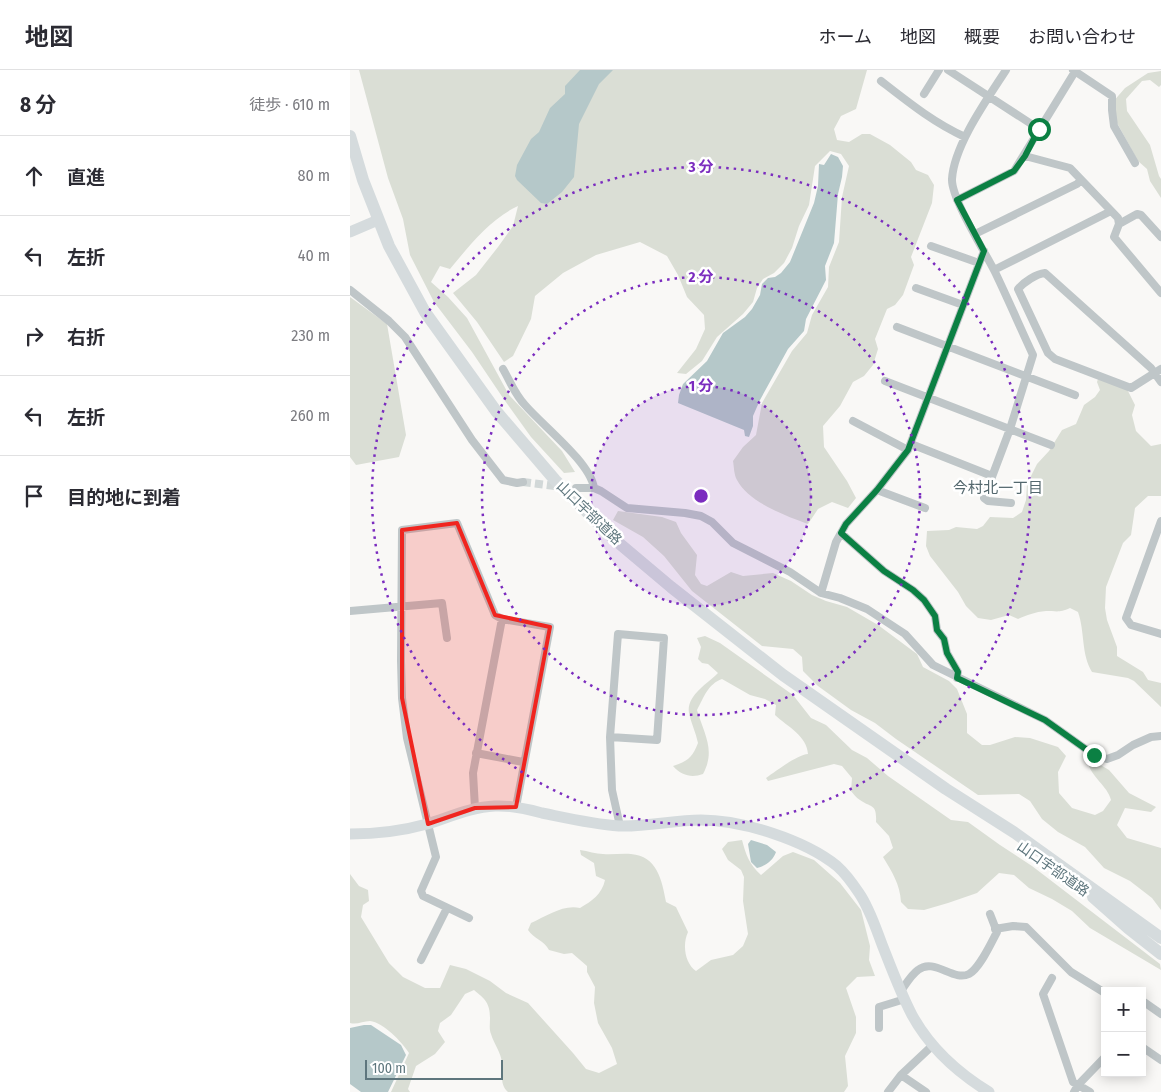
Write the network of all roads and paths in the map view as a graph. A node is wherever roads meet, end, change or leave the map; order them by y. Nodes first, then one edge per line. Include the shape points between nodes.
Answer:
1 (940, 70) edge
2 (948, 70) edge
3 (1006, 70) edge
4 (1075, 70) edge
5 (881, 81) dead end
6 (924, 94) dead end
7 (989, 97) junction
8 (1039, 129) junction
9 (350, 136) edge
10 (965, 137) junction
11 (1025, 156) junction
12 (1135, 163) dead end
13 (1081, 180) junction
14 (957, 200) junction
15 (1111, 210) junction
16 (378, 220) junction
17 (1119, 224) junction
18 (350, 232) edge
19 (975, 234) junction
20 (1161, 237) edge
21 (931, 246) dead end
22 (984, 251) junction
23 (979, 263) junction
24 (994, 270) junction
25 (916, 288) dead end
26 (350, 290) edge
27 (1161, 293) edge
28 (963, 305) junction
29 (897, 327) dead end
30 (947, 346) junction
31 (503, 369) dead end
32 (1158, 372) edge
33 (1026, 376) junction
34 (885, 381) dead end
35 (1161, 382) edge
36 (1075, 395) dead end
37 (927, 396) junction
38 (853, 421) dead end
39 (1010, 429) junction
40 (1051, 445) dead end
41 (909, 447) junction
42 (992, 476) junction
43 (523, 482) tunnel mouth
44 (576, 488) dead end
45 (594, 488) junction
46 (877, 490) junction
47 (1011, 503) dead end
48 (925, 508) dead end
49 (1161, 521) edge
50 (841, 533) junction
51 (1157, 544) edge
52 (821, 593) junction
53 (401, 607) junction
54 (350, 611) edge
55 (502, 619) junction
56 (1161, 634) edge
57 (447, 638) dead end
58 (957, 678) junction
59 (1161, 736) edge
60 (610, 737) junction
61 (476, 753) junction
62 (523, 762) junction
63 (946, 789) junction
64 (516, 807) junction
65 (475, 808) junction
66 (428, 824) junction
67 (620, 826) junction
68 (350, 834) edge
69 (1093, 897) junction
70 (447, 908) junction
71 (1128, 913) junction
72 (990, 914) dead end
73 (469, 918) dead end
74 (996, 929) junction
75 (1161, 932) edge
76 (1161, 938) edge
77 (1161, 947) edge
78 (1161, 954) edge
79 (421, 960) dead end
80 (1052, 978) dead end
81 (1101, 990) edge
82 (903, 995) junction
83 (1146, 1003) edge
84 (1161, 1014) edge
85 (879, 1028) dead end
86 (933, 1046) junction
87 (1146, 1050) edge
88 (1161, 1060) edge
89 (1101, 1061) edge
90 (901, 1075) junction
91 (1076, 1089) edge
92 (888, 1092) edge
93 (926, 1092) edge
94 (989, 1092) edge
95 (1090, 1092) edge

1 - 6 street
2 - 7 street
3 - 7 street
4 - 8 street
4 - 12 street via 1112,96 1114,126
5 - 10 street via 924,115
7 - 8 street
7 - 10 street
8 - 11 street
9 - 16 main road, 山口宇部道路
10 - 14 street via 952,180
11 - 13 street via 1070,168
11 - 14 street via 1014,171
13 - 15 street
13 - 19 street
14 - 19 street
15 - 17 street
15 - 24 street
16 - 18 street
16 - 63 main road, 山口宇部道路 via 407,282 448,344 496,411 584,510 643,564 725,630
17 - 20 street via 1141,215
17 - 27 street via 1114,237
19 - 22 street
21 - 23 street
22 - 23 street
22 - 24 street
23 - 28 street
24 - 33 street via 1033,355
25 - 28 street
26 - 43 street via 405,337 472,440 503,480
28 - 30 street
29 - 30 street
30 - 33 street
30 - 37 street
31 - 45 street via 518,397 589,474
32 - 32 street via 1131,388 1055,359 1048,353 1018,289 1045,273
32 - 35 street
33 - 36 street
33 - 39 street
34 - 37 street
37 - 39 street
37 - 41 street
38 - 41 street
39 - 40 street
39 - 42 street
41 - 42 street
41 - 46 street
42 - 47 street via 984,498
44 - 45 street
45 - 52 street via 627,508 701,516 733,542 790,572
46 - 48 street
46 - 50 street
49 - 51 street
50 - 52 street
50 - 58 street via 884,571 924,600 935,616 937,630 958,672
51 - 56 street via 1126,618 1131,625
52 - 58 street via 867,608 905,634 933,665
53 - 54 street
53 - 55 street via 402,530 457,523 495,615
53 - 57 street via 442,603
53 - 66 street via 402,698 407,738
55 - 61 street
55 - 62 street via 550,627
58 - 59 street via 1045,720 1094,755 1108,759 1133,745
60 - 60 street via 618,634 664,638 657,740
60 - 67 street via 612,790
61 - 62 street
61 - 65 street via 472,773
62 - 64 street
63 - 69 main road, 山口宇部道路
63 - 71 main road, 山口宇部道路
64 - 65 street
64 - 67 street
65 - 66 street
66 - 68 street via 384,833
66 - 70 street via 436,856 421,891 423,896
67 - 82 street via 700,820 734,822 788,840 826,858 846,875 862,898
69 - 77 main road, 山口宇部道路
69 - 78 main road
70 - 73 street
70 - 79 street
71 - 75 main road
71 - 76 main road, 山口宇部道路
72 - 74 street
74 - 81 street via 1026,927 1072,972
74 - 82 street via 978,965 968,975 925,966 915,972
80 - 91 street via 1043,994
82 - 85 street via 879,1007
82 - 86 street via 920,1029
83 - 84 street
86 - 90 street
86 - 94 street via 970,1080
87 - 88 street
89 - 91 street
90 - 92 street
90 - 93 street
91 - 95 street

